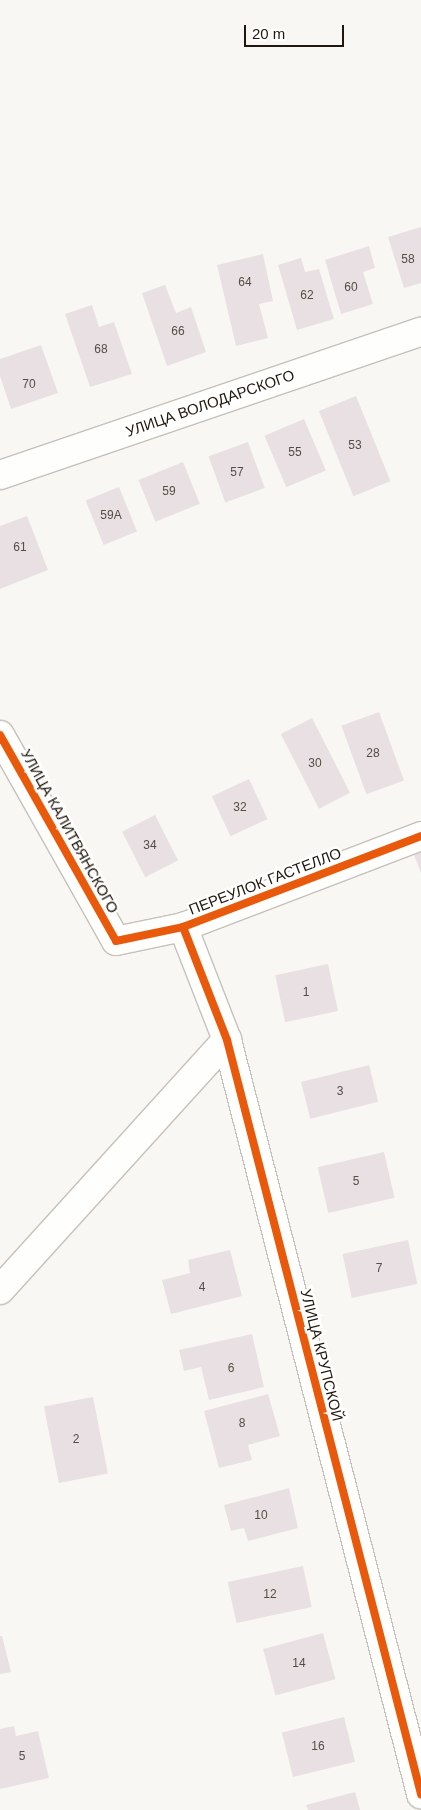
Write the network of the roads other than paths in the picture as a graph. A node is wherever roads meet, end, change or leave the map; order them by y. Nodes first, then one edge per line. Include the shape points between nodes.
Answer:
1 (421, 332) edge
2 (0, 475) edge
3 (0, 735) edge
4 (421, 836) edge
5 (183, 927) junction
6 (116, 941) joint
7 (227, 1040) junction
8 (0, 1290) edge
9 (421, 1794) edge

1 - 2 street, УЛИЦА ВОЛОДАРСКОГО
3 - 6 street, УЛИЦА КАЛИТВЯНСКОГО
4 - 5 street, ПЕРЕУЛОК ГАСТЕЛЛО
5 - 6 street, ПЕРЕУЛОК ГАСТЕЛЛО
5 - 7 street, УЛИЦА КРУПСКОЙ
7 - 8 street
7 - 9 street, УЛИЦА КРУПСКОЙ

